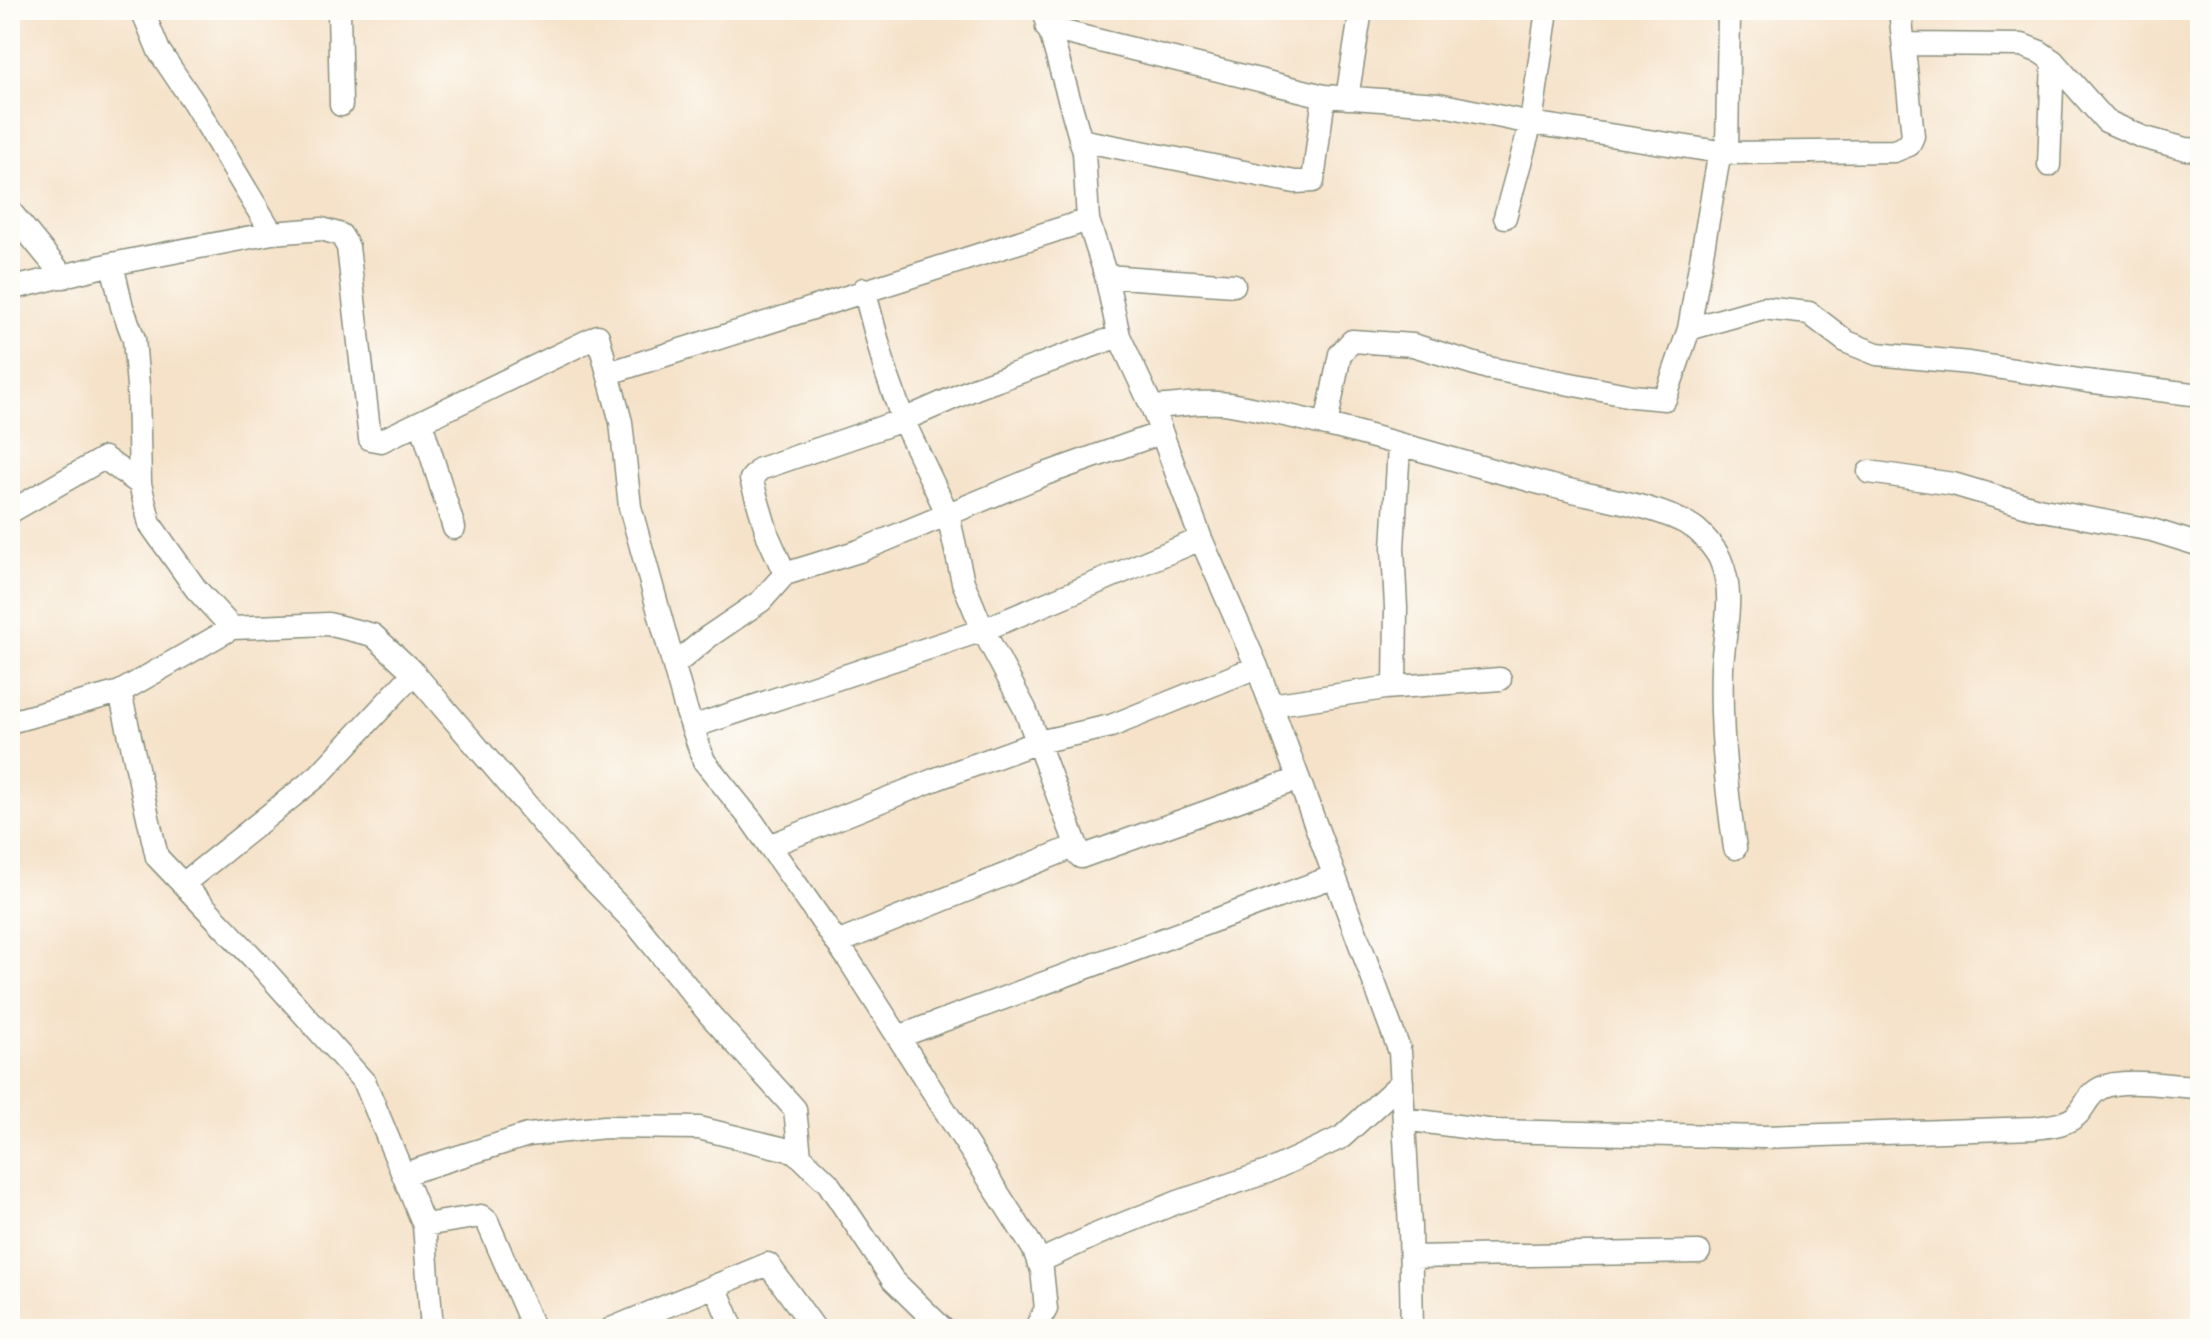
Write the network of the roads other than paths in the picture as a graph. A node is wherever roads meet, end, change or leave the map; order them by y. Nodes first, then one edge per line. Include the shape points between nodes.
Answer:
1 (142, 10) edge
2 (339, 10) edge
3 (1361, 10) edge
4 (1547, 10) edge
5 (1729, 10) edge
6 (1900, 10) edge
7 (1045, 19) edge
8 (1904, 44) junction
9 (2053, 61) junction
10 (1324, 96) junction
11 (1347, 98) junction
12 (341, 105) dead end
13 (1531, 123) junction
14 (1080, 140) junction
15 (2200, 150) edge
16 (1724, 152) junction
17 (2049, 165) dead end
18 (10, 211) edge
19 (1505, 217) dead end
20 (1088, 220) junction
21 (272, 233) junction
22 (112, 264) junction
23 (1106, 276) junction
24 (64, 277) junction
25 (1234, 285) dead end
26 (10, 289) edge
27 (864, 289) junction
28 (1689, 329) junction
29 (1119, 336) junction
30 (609, 373) junction
31 (2200, 395) edge
32 (1152, 407) junction
33 (903, 420) junction
34 (421, 422) junction
35 (1326, 425) junction
36 (1161, 433) junction
37 (1399, 446) junction
38 (1869, 472) dead end
39 (140, 484) junction
40 (10, 512) edge
41 (948, 515) junction
42 (454, 528) dead end
43 (1201, 539) junction
44 (2200, 545) edge
45 (785, 574) junction
46 (232, 628) junction
47 (983, 630) junction
48 (674, 665) junction
49 (1257, 667) junction
50 (414, 673) junction
51 (1500, 679) dead end
52 (1395, 687) junction
53 (120, 692) junction
54 (1271, 705) junction
55 (10, 722) edge
56 (692, 727) junction
57 (1038, 742) junction
58 (1298, 779) junction
59 (769, 846) junction
60 (1735, 848) dead end
61 (1081, 857) junction
62 (1335, 876) junction
63 (183, 884) junction
64 (837, 943) junction
65 (898, 1037) junction
66 (1402, 1082) junction
67 (2200, 1087) edge
68 (1404, 1119) junction
69 (800, 1156) junction
70 (404, 1174) junction
71 (424, 1225) junction
72 (1699, 1252) dead end
73 (1411, 1257) junction
74 (1038, 1262) junction
75 (715, 1286) junction
76 (1041, 1327) edge
77 (432, 1329) edge
78 (534, 1329) edge
79 (611, 1329) edge
80 (733, 1329) edge
81 (815, 1329) edge
82 (943, 1329) edge
83 (1412, 1329) edge

1 - 21 street via 159,51
2 - 12 street
3 - 11 street
4 - 13 street
5 - 16 street
6 - 8 street
7 - 10 street
7 - 14 street
8 - 9 street via 2022,45
8 - 16 street via 1913,136 1909,145 1894,151
9 - 15 street via 2106,121 2142,137
9 - 17 street
10 - 11 street
10 - 14 street via 1313,181 1295,182
11 - 13 street via 1438,104
13 - 16 street
13 - 19 street
14 - 20 street
16 - 28 street
18 - 24 street
20 - 23 street
20 - 27 street
21 - 22 street
21 - 34 street via 322,229 341,235 348,247 370,439 381,441
22 - 24 street
22 - 39 street via 134,339
23 - 25 street
23 - 29 street
24 - 26 street
27 - 30 street
27 - 33 street
28 - 31 street via 1763,308 1809,313 1847,342 1877,354
28 - 35 street via 1665,399 1488,368 1413,345 1352,341 1340,354
29 - 32 street
29 - 33 street
30 - 34 street via 598,336
30 - 48 street via 621,422 630,507
32 - 35 street via 1226,404
32 - 36 street
33 - 41 street
33 - 45 street via 760,469 751,479
34 - 42 street
35 - 37 street
36 - 41 street
36 - 43 street
37 - 52 street via 1393,548
37 - 60 street via 1651,510 1695,528 1719,556 1729,587 1723,707 1725,783
38 - 44 street via 1953,484
39 - 40 street via 104,458
39 - 46 street via 150,524 196,589
41 - 45 street
41 - 47 street via 963,582
43 - 47 street
43 - 49 street
45 - 48 street via 761,601
46 - 50 street via 328,624 373,635
46 - 53 street
47 - 56 street
47 - 57 street
48 - 56 street
49 - 54 street
49 - 57 street via 1111,726
50 - 63 street via 319,775
50 - 69 street via 795,1109
51 - 52 street
52 - 54 street
53 - 55 street
53 - 63 street via 157,857
54 - 58 street
56 - 59 street via 704,761
57 - 59 street
57 - 61 street
58 - 61 street
58 - 62 street
59 - 64 street
61 - 64 street via 1071,848
62 - 65 street
62 - 66 street via 1400,1052
63 - 70 street via 365,1083
64 - 65 street
65 - 74 street
66 - 68 street
66 - 74 street via 1342,1137
67 - 68 street via 2115,1083 2087,1099 2075,1117 2035,1128 1764,1137 1495,1131
68 - 73 street
69 - 70 street via 699,1128 605,1127 528,1135
69 - 82 street via 828,1183 893,1280
70 - 71 street
71 - 77 street
71 - 78 street via 472,1216 487,1221
72 - 73 street
73 - 83 street
74 - 76 street via 1046,1309
75 - 79 street
75 - 80 street
75 - 81 street via 768,1264

